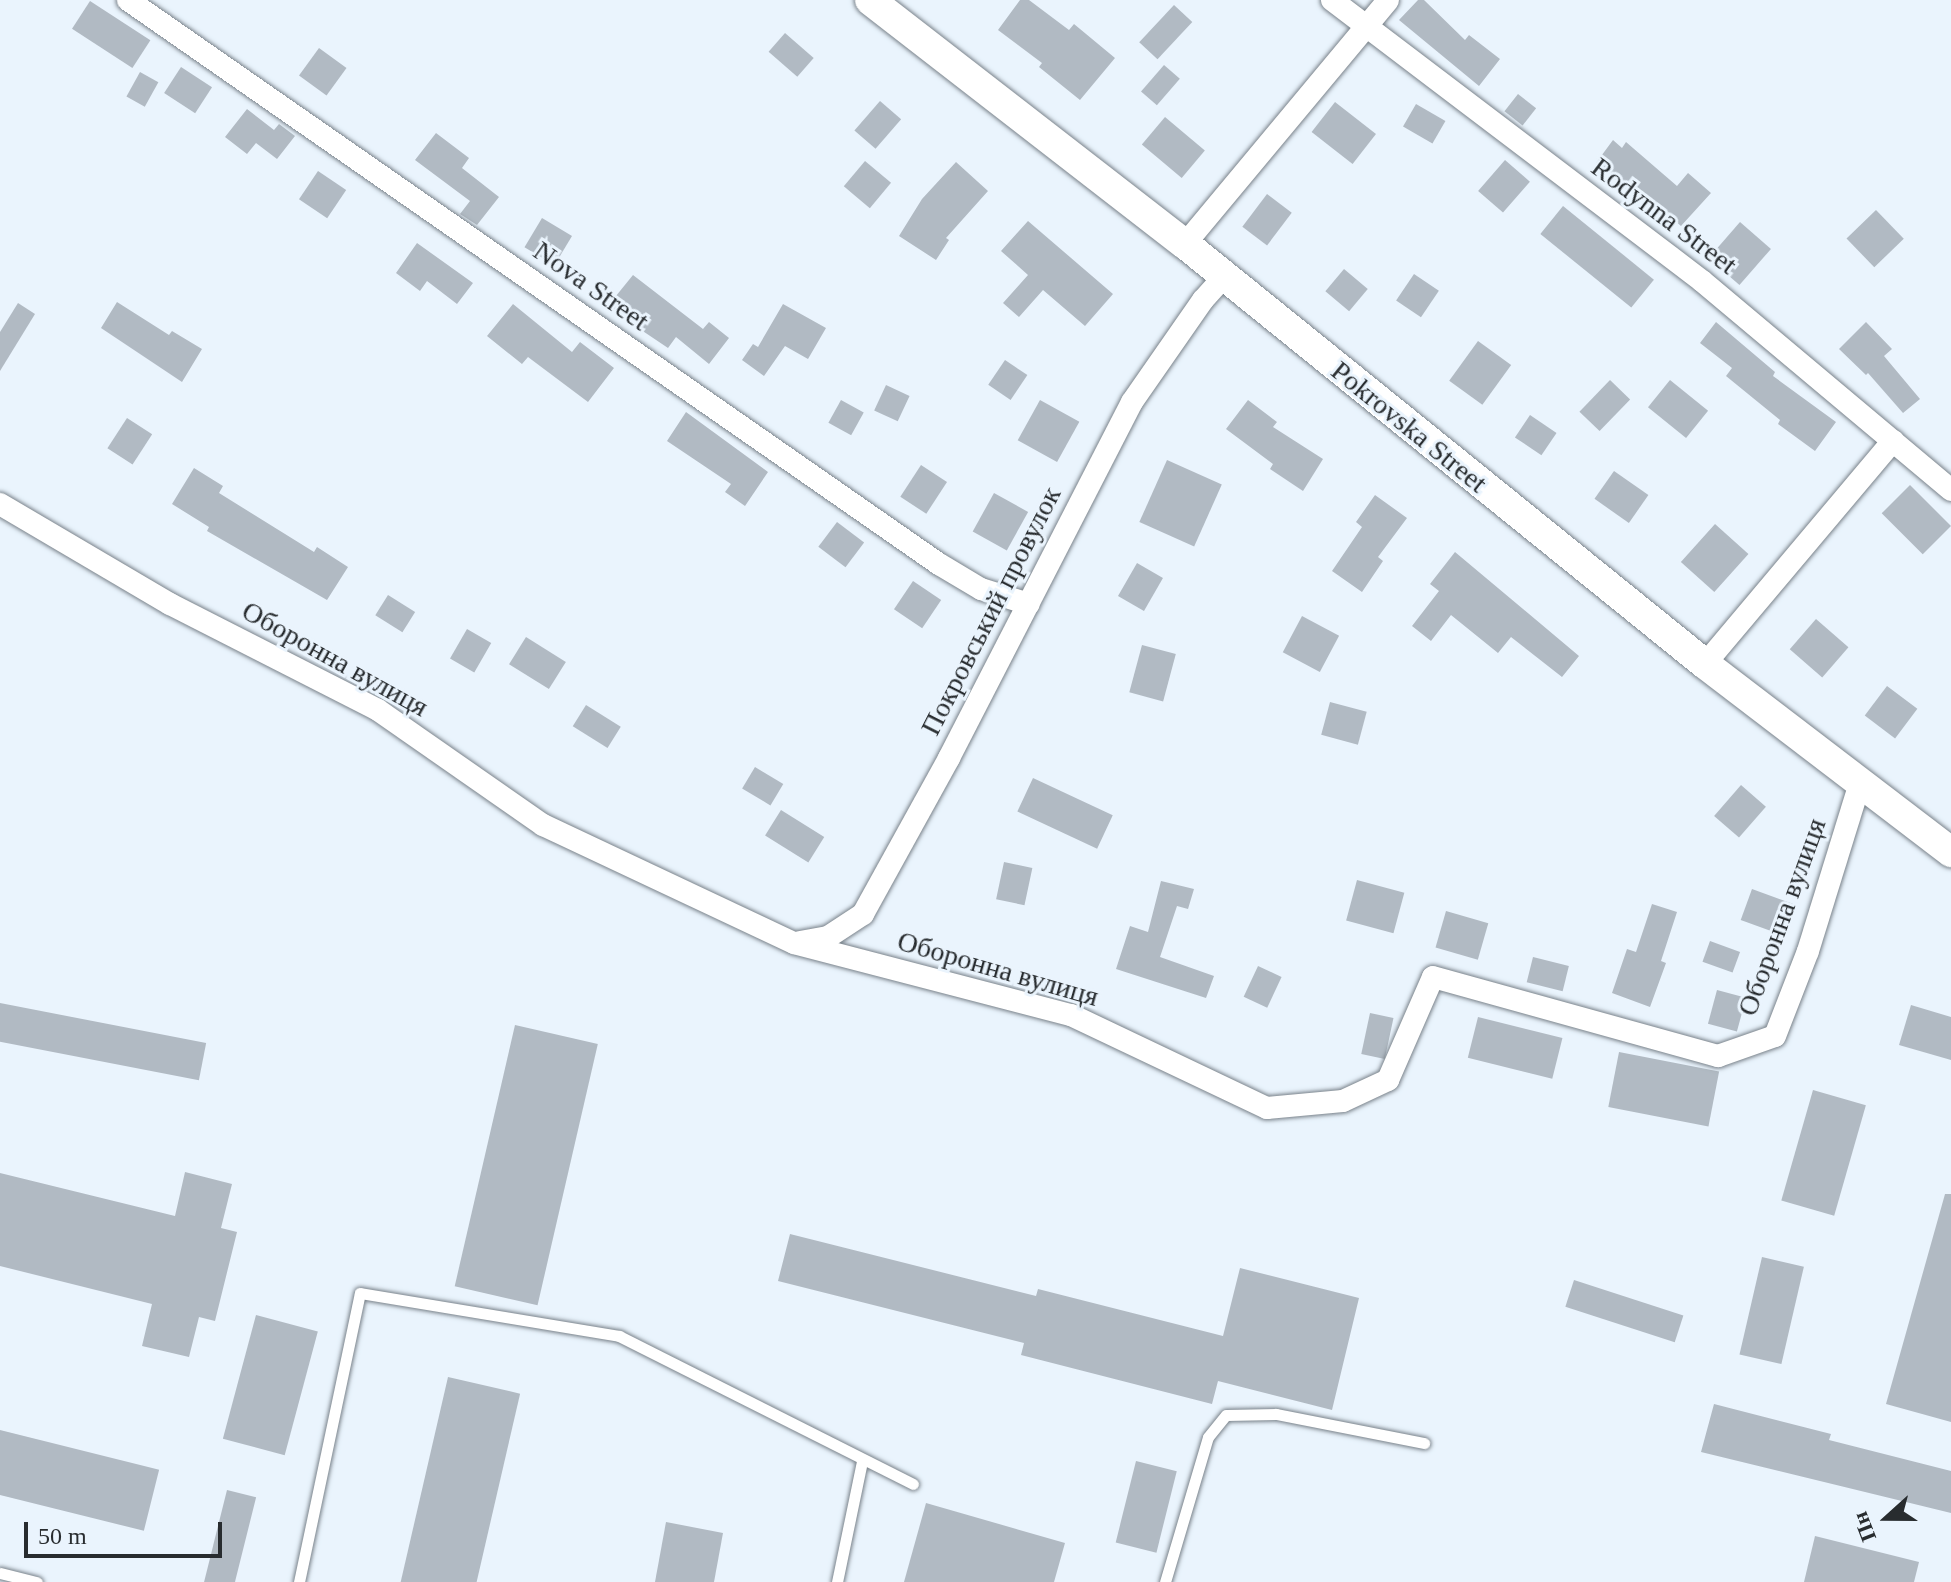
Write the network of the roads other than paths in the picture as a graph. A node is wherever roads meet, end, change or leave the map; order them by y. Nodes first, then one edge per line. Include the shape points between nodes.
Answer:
1 (128, 0) edge
2 (870, 0) edge
3 (1332, 0) edge
4 (1388, 0) edge
5 (1363, 26) junction
6 (1185, 244) junction
7 (1223, 278) junction
8 (1893, 441) junction
9 (1951, 490) edge
10 (0, 504) edge
11 (1029, 604) junction
12 (1705, 664) junction
13 (1860, 783) junction
14 (1951, 852) edge
15 (794, 943) junction
16 (1424, 1443) dead end
17 (862, 1461) junction
18 (913, 1484) dead end
19 (0, 1573) edge
20 (37, 1582) edge
21 (299, 1582) edge
22 (837, 1582) edge
23 (1165, 1582) edge

1 - 11 street, Nova Street via 939,564 981,589
2 - 6 street, Pokrovska Street
3 - 5 street, Rodynna Street
4 - 5 street
5 - 6 street
5 - 8 street, Rodynna Street via 1702,281
6 - 7 street, Pokrovska Street
7 - 11 street, Покровський провулок via 1132,402
7 - 12 street, Pokrovska Street
8 - 9 street, Rodynna Street
8 - 12 street
10 - 15 street, Оборонна вулиця via 170,604 378,710 543,825
11 - 15 street, Покровський провулок via 863,914 828,937
12 - 13 street, Pokrovska Street
13 - 14 street, Pokrovska Street
13 - 15 street, Оборонна вулиця via 1808,951 1775,1036 1718,1056 1433,977 1388,1080 1343,1101 1267,1108 1071,1015
16 - 23 lane via 1276,1414 1226,1415 1208,1437
17 - 18 lane
17 - 21 lane via 619,1336 360,1293
17 - 22 lane
19 - 20 lane

